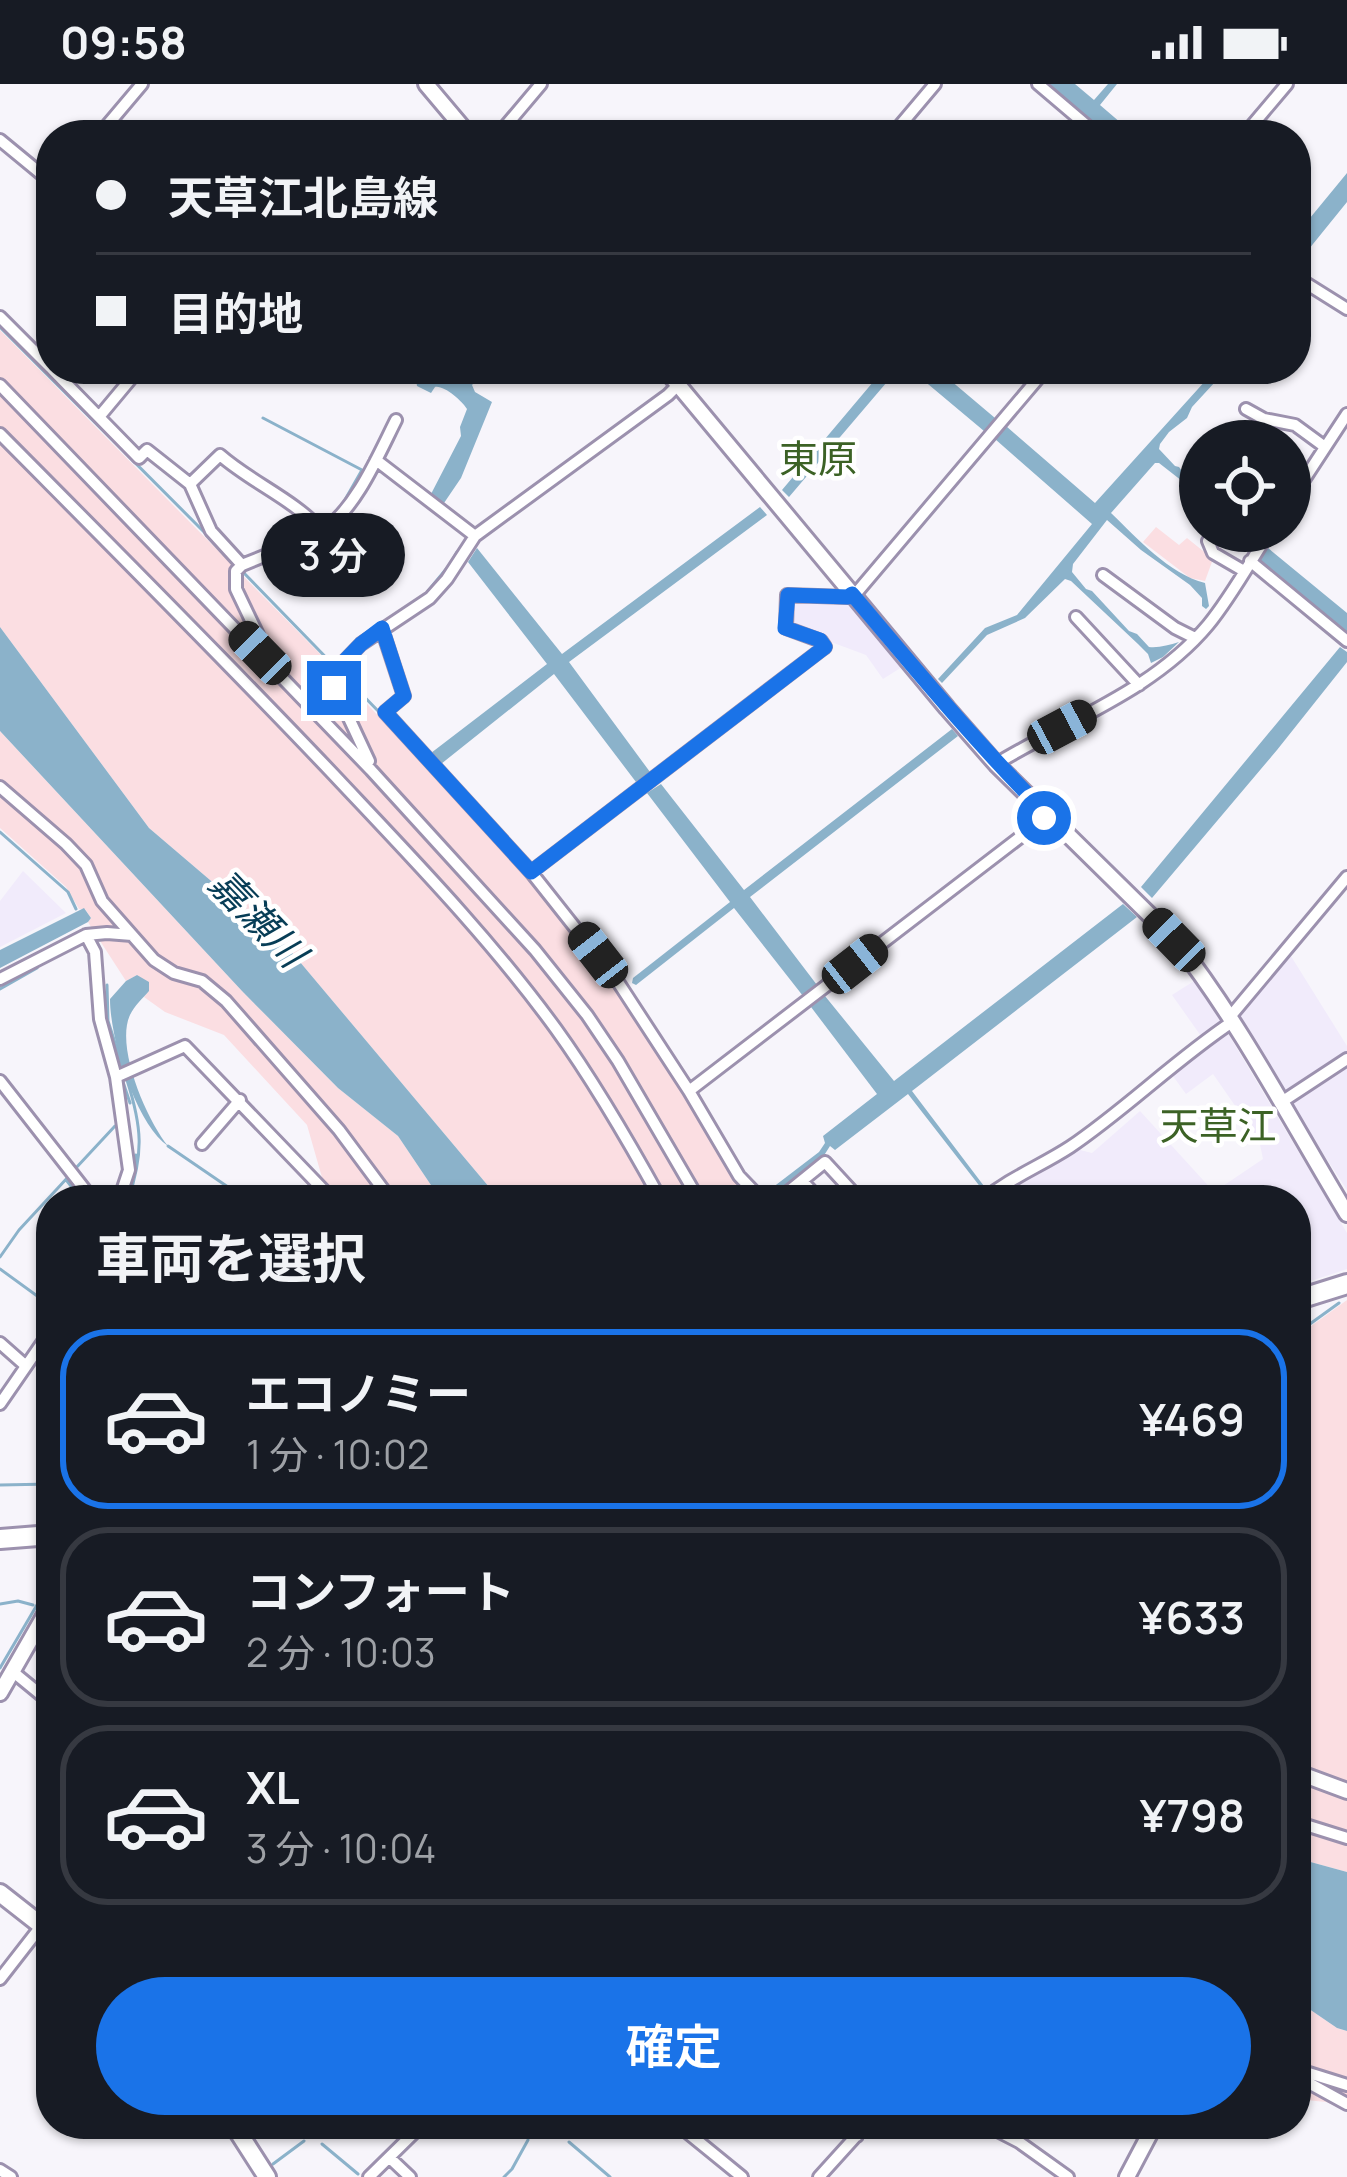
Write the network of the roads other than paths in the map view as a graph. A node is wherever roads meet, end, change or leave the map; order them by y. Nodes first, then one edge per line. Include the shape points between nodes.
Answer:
1 (142, 84) edge
2 (426, 84) edge
3 (542, 84) edge
4 (935, 84) edge
5 (1038, 84) edge
6 (1287, 84) edge
7 (112, 120) edge
8 (456, 120) edge
9 (512, 120) edge
10 (905, 120) edge
11 (1080, 120) edge
12 (1257, 120) edge
13 (0, 140) edge
14 (36, 169) edge
15 (1311, 286) edge
16 (1347, 309) edge
17 (0, 317) edge
18 (36, 352) edge
19 (67, 384) edge
20 (126, 384) edge
21 (1033, 384) edge
22 (0, 385) edge
23 (678, 386) joint
24 (1246, 410) dead end
25 (1347, 413) edge
26 (98, 417) junction
27 (396, 420) dead end
28 (0, 434) edge
29 (1325, 447) junction
30 (376, 460) junction
31 (1311, 469) edge
32 (190, 484) junction
33 (323, 532) junction
34 (470, 545) junction
35 (1212, 552) edge
36 (1256, 552) edge
37 (1253, 557) junction
38 (239, 568) junction
39 (1103, 574) dead end
40 (852, 594) junction
41 (1076, 617) dead end
42 (382, 628) junction
43 (1195, 638) junction
44 (1347, 641) edge
45 (272, 666) junction
46 (1139, 685) junction
47 (997, 764) junction
48 (371, 770) junction
49 (0, 787) edge
50 (1048, 815) junction
51 (531, 872) junction
52 (1347, 877) edge
53 (86, 935) junction
54 (132, 935) junction
55 (0, 979) edge
56 (1230, 1020) junction
57 (1347, 1059) edge
58 (124, 1073) junction
59 (0, 1083) edge
60 (689, 1091) junction
61 (240, 1100) junction
62 (1280, 1102) junction
63 (202, 1144) dead end
64 (802, 1181) junction
65 (81, 1185) edge
66 (124, 1185) edge
67 (319, 1185) edge
68 (380, 1185) edge
69 (653, 1185) edge
70 (690, 1185) edge
71 (748, 1185) edge
72 (797, 1185) edge
73 (806, 1185) edge
74 (846, 1185) edge
75 (1004, 1185) edge
76 (1347, 1214) edge
77 (1347, 1284) edge
78 (1311, 1295) edge
79 (0, 1343) edge
80 (36, 1348) edge
81 (23, 1363) junction
82 (0, 1404) edge
83 (36, 1536) edge
84 (0, 1539) edge
85 (36, 1630) edge
86 (12, 1671) junction
87 (0, 1691) edge
88 (36, 1691) edge
89 (1311, 1778) edge
90 (1347, 1791) edge
91 (1311, 1827) edge
92 (1347, 1838) edge
93 (0, 1893) edge
94 (36, 1921) edge
95 (36, 1940) edge
96 (0, 1979) edge
97 (1311, 2076) edge
98 (1311, 2081) edge
99 (1347, 2085) edge
100 (1347, 2104) edge
101 (243, 2139) edge
102 (408, 2139) edge
103 (695, 2139) edge
104 (854, 2139) edge
105 (1013, 2139) edge
106 (1147, 2139) edge
107 (390, 2158) junction
108 (0, 2170) edge
109 (11, 2177) edge
110 (267, 2177) edge
111 (369, 2177) edge
112 (410, 2177) edge
113 (742, 2177) edge
114 (819, 2177) edge
115 (1068, 2177) edge
116 (1127, 2177) edge

1 - 7 street
2 - 8 street
3 - 9 street
4 - 10 street
5 - 11 street
6 - 12 street
13 - 14 street
15 - 16 street
17 - 18 street
19 - 26 street
20 - 26 street
21 - 40 street
22 - 45 street
23 - 34 street
23 - 40 street
24 - 29 street via 1295,425
25 - 29 street
26 - 32 street via 139,458 147,450
27 - 30 street
28 - 69 street via 430,876 556,1030
29 - 31 street
30 - 33 street
30 - 34 street via 434,504
32 - 33 street via 220,455
32 - 38 street
33 - 38 street
34 - 42 street via 430,598
35 - 37 street
36 - 37 street
37 - 43 street
37 - 44 street
38 - 45 street via 236,589
39 - 43 street
40 - 47 street
40 - 51 street via 788,595 785,628 825,647
41 - 46 street
42 - 48 street via 332,677
42 - 51 street via 404,696 385,712
43 - 46 street
45 - 48 street
46 - 47 street
47 - 50 street
48 - 70 street via 587,1015
49 - 54 street via 86,865 102,901
50 - 56 street via 1174,940
50 - 60 street
51 - 60 street via 618,982
52 - 56 street
53 - 54 street
53 - 55 street
53 - 58 street via 95,952 100,1019
54 - 68 street via 154,960 226,1001
56 - 62 street
56 - 75 street via 1069,1148
57 - 62 street
58 - 61 street via 185,1046
58 - 66 street
59 - 65 street
60 - 71 street
61 - 63 street
61 - 67 street
62 - 76 street
64 - 72 street
64 - 73 street
64 - 74 street via 825,1162
77 - 78 highway
79 - 81 street
80 - 81 street
81 - 82 street
83 - 84 highway
85 - 86 street
86 - 87 street
86 - 88 street
89 - 90 street
91 - 92 street
93 - 94 main road
95 - 96 street
97 - 99 street
98 - 100 street
101 - 110 main road
102 - 107 street
103 - 113 street
104 - 114 street
105 - 115 street
106 - 116 street
107 - 111 street
107 - 112 street
108 - 109 street

